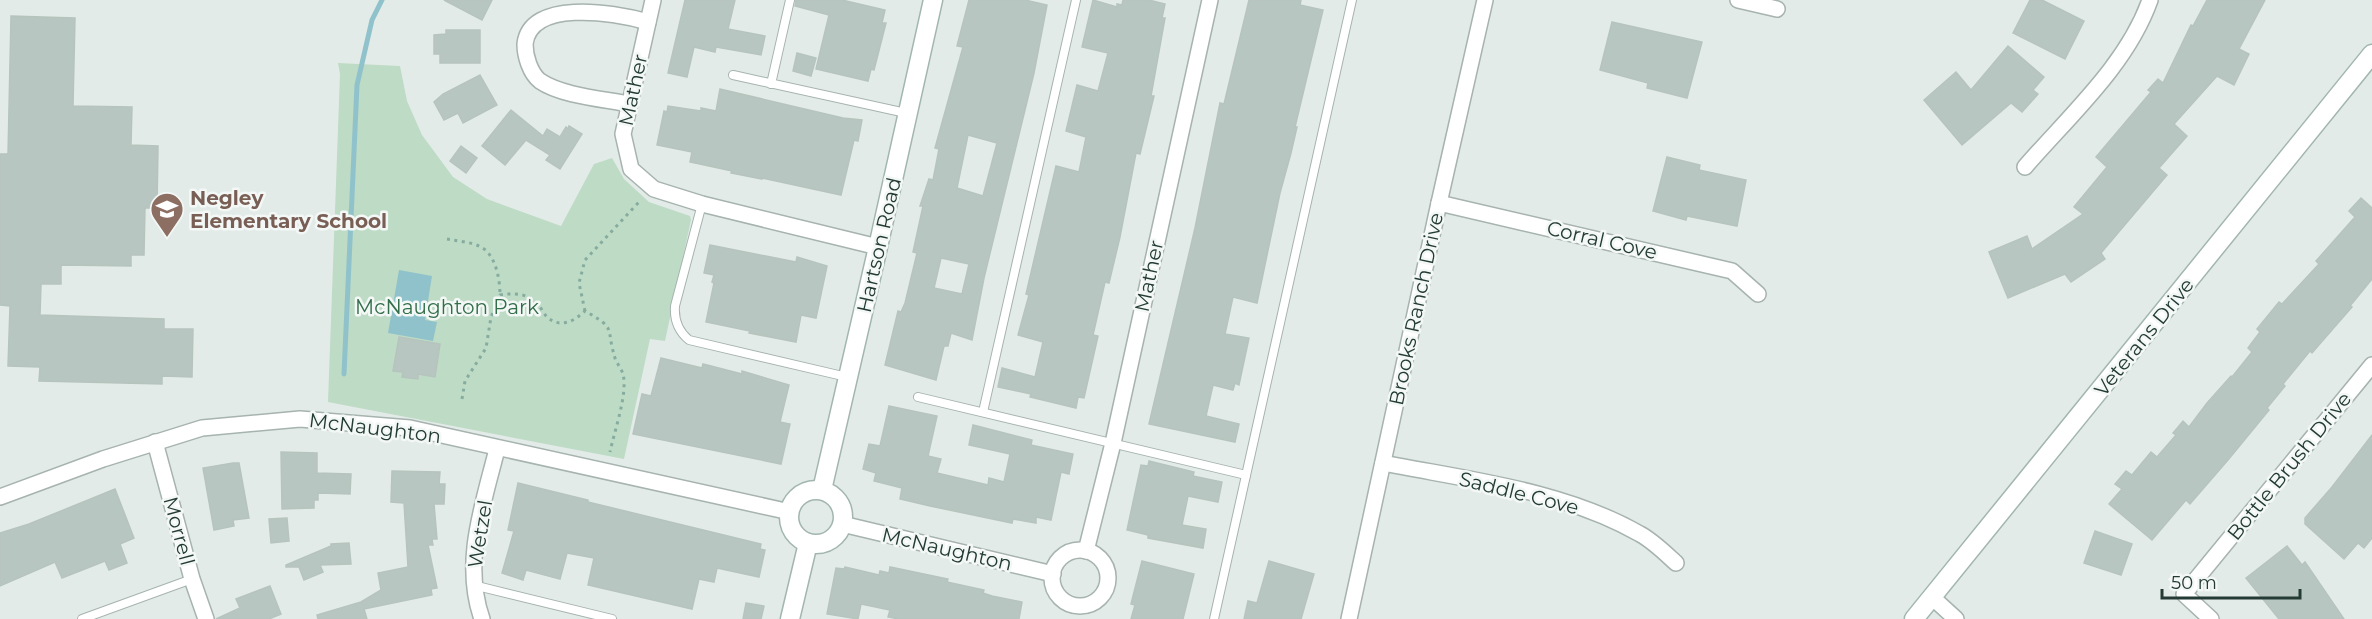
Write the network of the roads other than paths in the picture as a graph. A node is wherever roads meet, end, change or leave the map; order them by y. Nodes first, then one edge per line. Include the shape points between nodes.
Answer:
1 (653, 0) edge
2 (790, 0) edge
3 (933, 0) edge
4 (1076, 0) edge
5 (1210, 0) edge
6 (1352, 0) edge
7 (1485, 0) edge
8 (1738, 0) edge
9 (2150, 0) edge
10 (1777, 9) dead end
11 (648, 22) junction
12 (2372, 54) edge
13 (733, 75) dead end
14 (771, 84) junction
15 (629, 104) junction
16 (908, 113) junction
17 (2025, 166) dead end
18 (1439, 203) junction
19 (702, 204) junction
20 (879, 247) junction
21 (1758, 294) dead end
22 (2372, 365) edge
23 (849, 377) junction
24 (918, 397) dead end
25 (983, 412) junction
26 (155, 442) junction
27 (1113, 443) junction
28 (497, 449) junction
29 (1383, 463) junction
30 (1246, 475) junction
31 (822, 490) junction
32 (0, 497) edge
33 (790, 512) junction
34 (842, 524) junction
35 (808, 543) junction
36 (1086, 551) junction
37 (1676, 563) dead end
38 (1053, 574) junction
39 (192, 579) junction
40 (473, 585) junction
41 (1933, 598) junction
42 (1072, 612) edge
43 (82, 619) edge
44 (206, 619) edge
45 (482, 619) edge
46 (612, 619) edge
47 (790, 619) edge
48 (1214, 619) edge
49 (1349, 619) edge
50 (1914, 619) edge
51 (1956, 619) edge
52 (2211, 619) edge

1 - 11 street, Mather
2 - 14 lane
3 - 16 street, Hartson Road
4 - 25 lane
5 - 27 street, Mather
6 - 30 lane
7 - 18 street, Brooks Ranch Drive
8 - 10 street
9 - 17 street via 2112,67
11 - 15 street, Mather
11 - 15 street via 603,9 564,4 542,10 526,31 525,57 539,80 563,91
12 - 41 street, Veterans Drive
13 - 14 lane
14 - 16 lane
15 - 19 street, Mather via 623,134 631,169 654,189
16 - 20 street, Hartson Road
18 - 21 street, Corral Cove via 1732,271
18 - 29 street, Brooks Ranch Drive
19 - 20 street, Mather
19 - 23 lane via 675,306 674,316 684,336
20 - 23 street, Hartson Road
22 - 52 street, Bottle Brush Drive via 2184,594
23 - 31 street, Hartson Road
24 - 25 lane
25 - 27 lane
26 - 28 street, McNaughton via 202,428 300,419 410,428
26 - 32 street, McNaughton
26 - 39 street, Morrell
27 - 30 lane
27 - 36 street, Mather
28 - 33 street, McNaughton
28 - 40 street, Wetzel via 476,532
29 - 37 street, Saddle Cove via 1544,495 1642,534
29 - 49 street, Brooks Ranch Drive
30 - 48 lane
31 - 33 street via 806,491 797,497
31 - 34 street via 837,498
33 - 35 street via 792,529
34 - 35 street via 835,538 818,545
34 - 38 street, McNaughton
35 - 47 street
36 - 38 street via 1078,550 1061,559
36 - 42 street via 1101,559 1106,567 1106,592
38 - 42 street via 1059,597
39 - 43 lane
39 - 44 street, Morrell
40 - 45 street, Wetzel
40 - 46 lane
41 - 50 street, Veterans Drive
41 - 51 street

